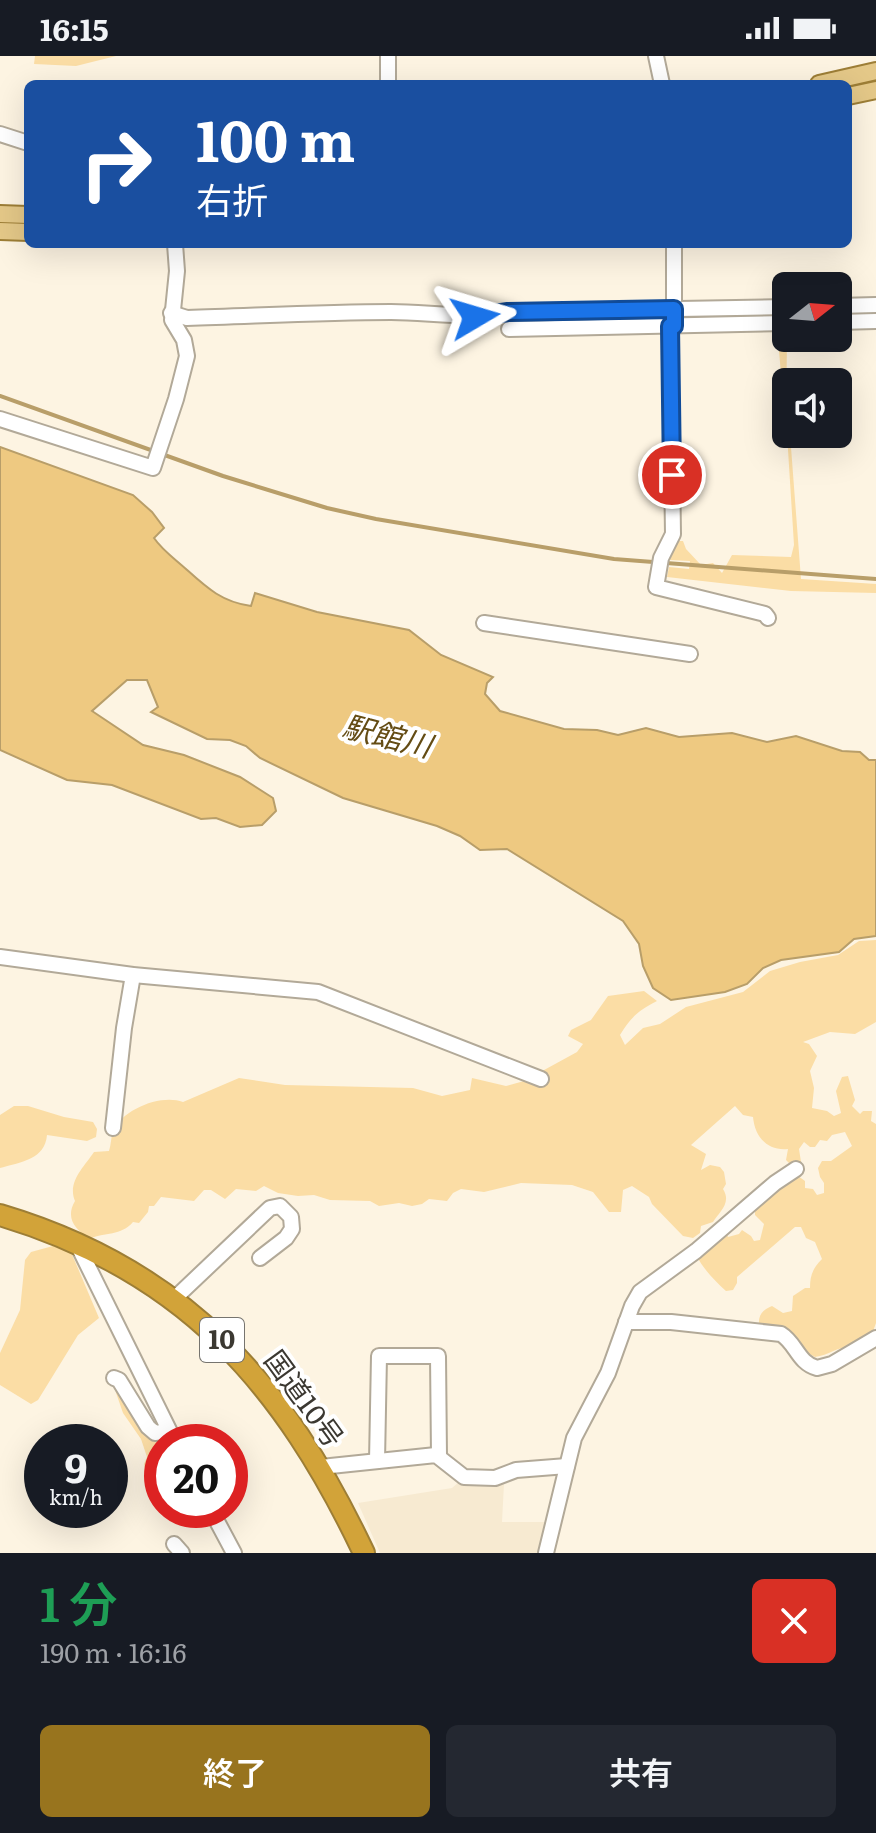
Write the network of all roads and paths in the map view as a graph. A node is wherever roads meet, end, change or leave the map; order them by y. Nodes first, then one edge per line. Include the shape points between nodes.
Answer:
1 (388, 56) edge
2 (656, 56) edge
3 (876, 71) edge
4 (388, 80) edge
5 (661, 80) edge
6 (837, 80) edge
7 (876, 90) edge
8 (852, 95) edge
9 (0, 134) edge
10 (24, 142) edge
11 (0, 214) edge
12 (24, 215) edge
13 (0, 231) edge
14 (24, 232) edge
15 (175, 248) edge
16 (674, 248) edge
17 (876, 305) edge
18 (852, 306) edge
19 (772, 307) edge
20 (674, 309) junction
21 (171, 313) junction
22 (876, 321) edge
23 (852, 322) edge
24 (772, 323) edge
25 (672, 326) junction
26 (509, 329) dead end
27 (0, 419) edge
28 (768, 618) dead end
29 (484, 623) dead end
30 (690, 654) dead end
31 (0, 957) edge
32 (133, 975) junction
33 (541, 1079) dead end
34 (113, 1128) dead end
35 (796, 1169) dead end
36 (0, 1215) edge
37 (77, 1244) junction
38 (260, 1258) dead end
39 (173, 1300) junction
40 (626, 1322) junction
41 (876, 1338) edge
42 (114, 1378) dead end
43 (146, 1424) edge
44 (166, 1424) edge
45 (439, 1456) junction
46 (377, 1461) junction
47 (567, 1466) junction
48 (321, 1467) junction
49 (221, 1528) edge
50 (234, 1553) edge
51 (364, 1553) edge
52 (546, 1553) edge

1 - 4 street
2 - 5 street
3 - 6 main road
7 - 8 main road
9 - 10 street
11 - 12 main road
13 - 14 main road
15 - 21 street
16 - 20 street
17 - 18 street
19 - 20 street
20 - 21 street via 483,317 399,312 187,318
20 - 25 street
21 - 27 street via 187,356 153,468
22 - 23 street
24 - 25 street
25 - 26 street
25 - 28 street via 673,534 661,558 656,587
29 - 30 street
31 - 32 street
32 - 33 street via 318,992
32 - 34 street
35 - 40 street via 640,1292
36 - 37 highway, 国道10号 / 10
37 - 39 highway, 国道10号 / 10
37 - 44 street
38 - 39 street via 292,1229 291,1217 280,1206 270,1208
39 - 48 highway, 国道10号 / 10 via 253,1373
40 - 41 street via 781,1334 817,1368
40 - 47 street via 608,1373 574,1438
42 - 43 street
45 - 46 street
45 - 46 street via 438,1356 379,1356
45 - 47 street via 464,1477
46 - 48 street
47 - 52 street
48 - 51 highway, 国道10号 / 10
49 - 50 street

